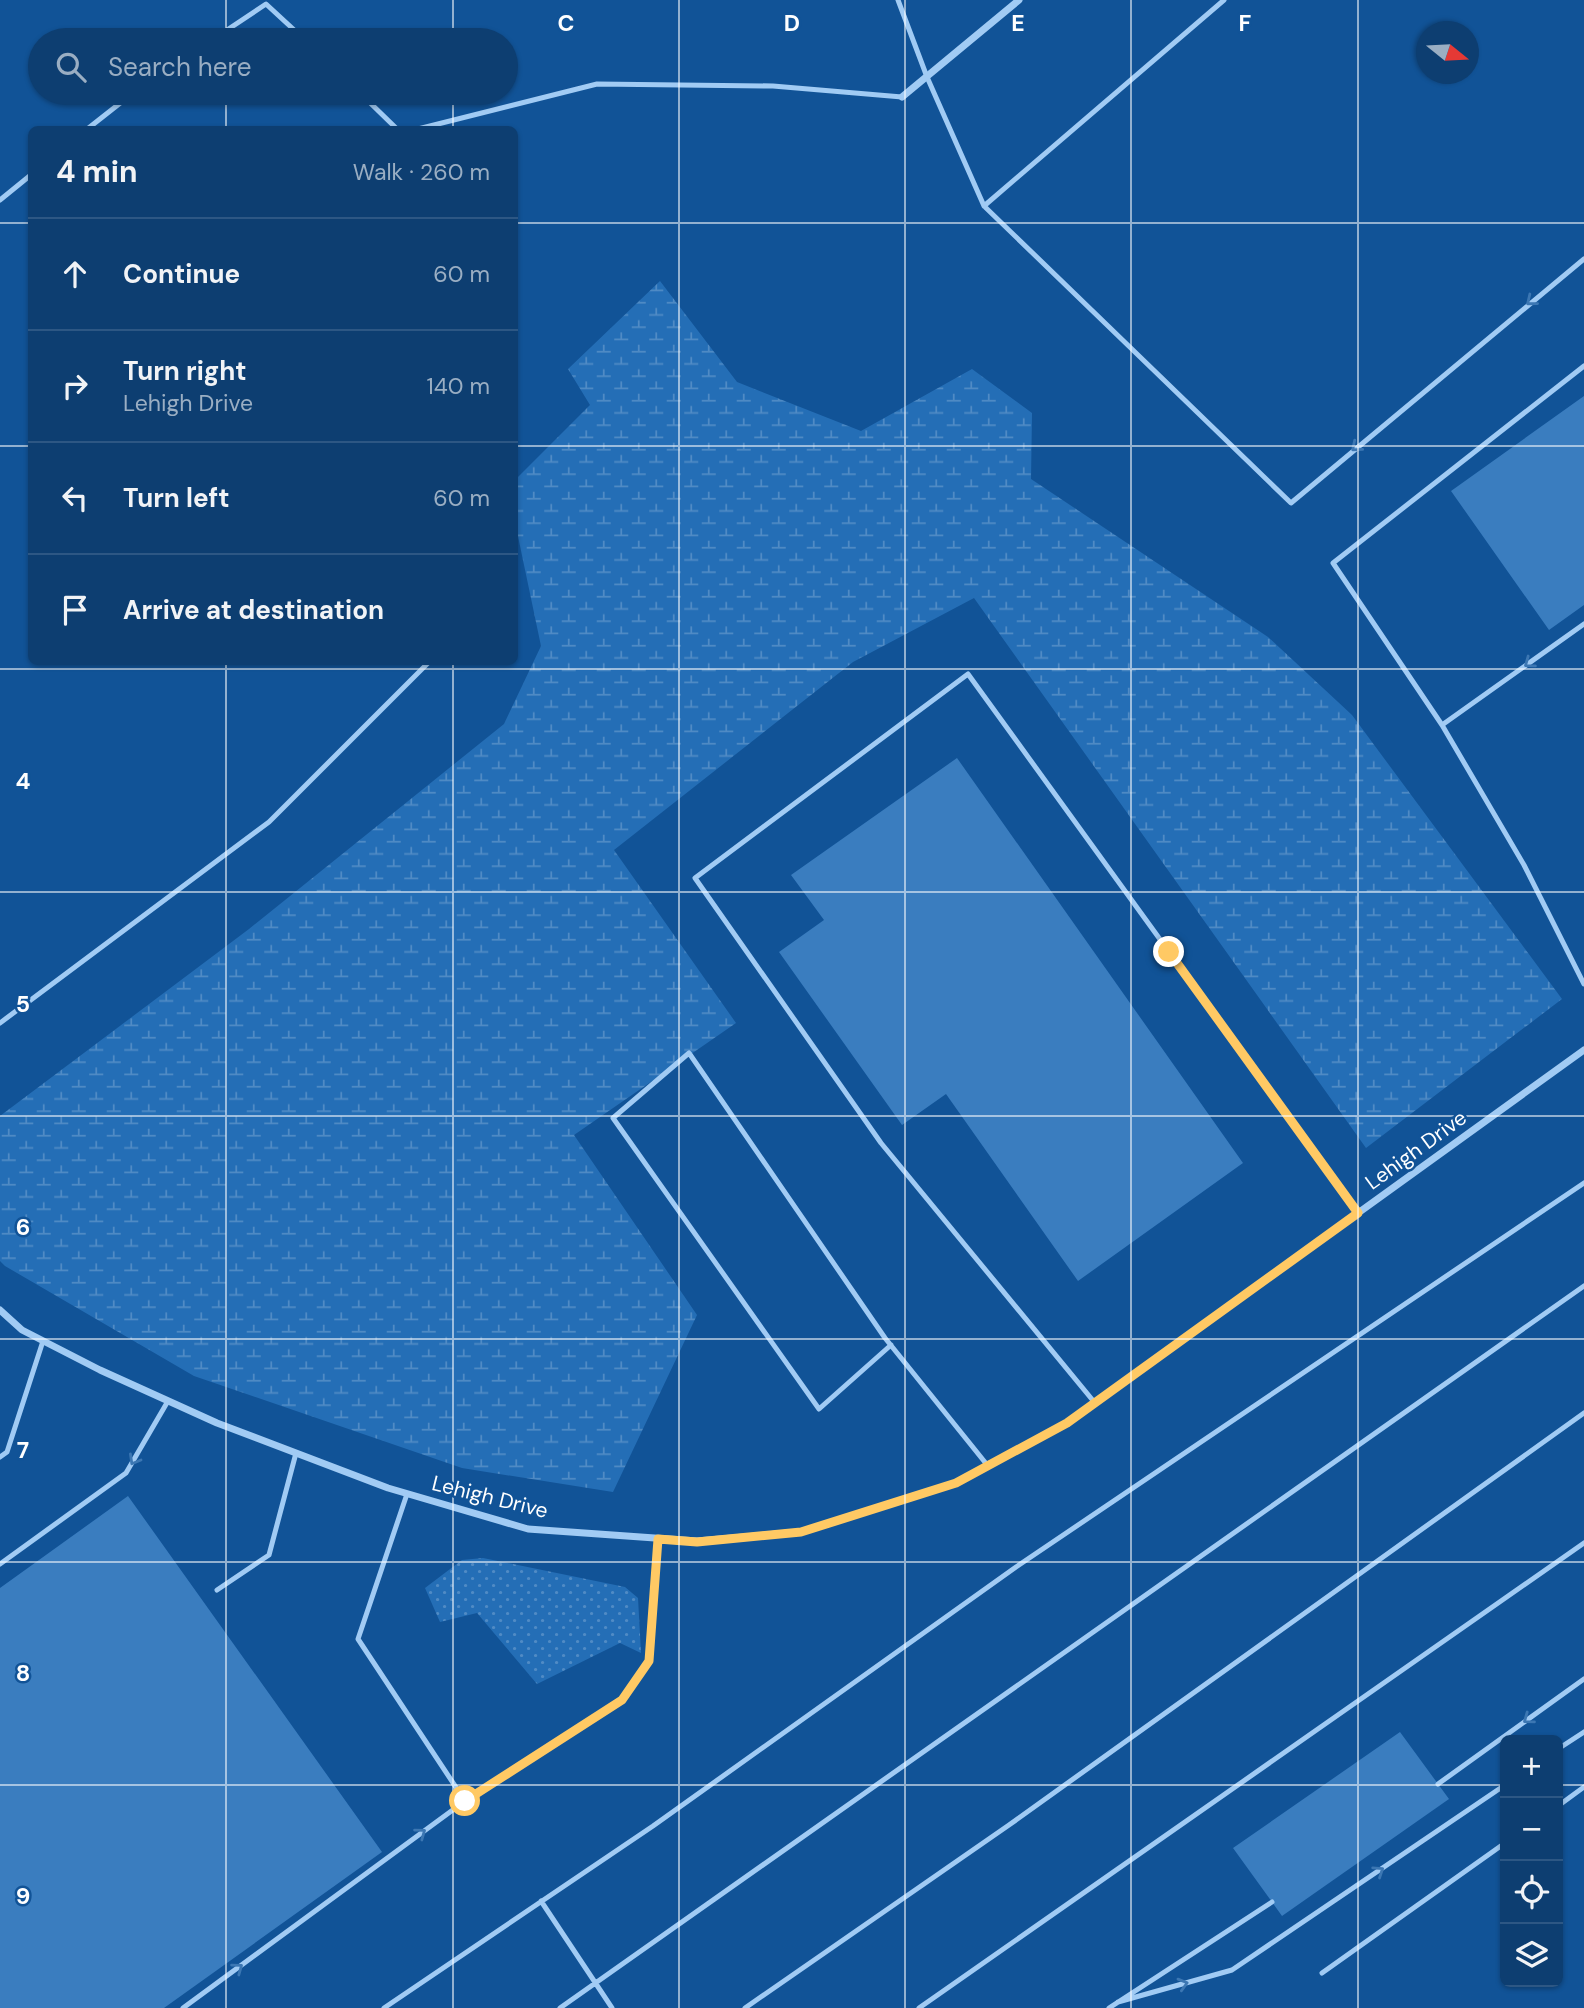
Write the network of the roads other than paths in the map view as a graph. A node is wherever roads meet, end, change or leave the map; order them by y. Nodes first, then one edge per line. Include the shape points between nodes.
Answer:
1 (898, 0) edge
2 (1020, 0) edge
3 (1224, 0) edge
4 (230, 28) edge
5 (292, 28) edge
6 (926, 77) junction
7 (902, 97) joint
8 (518, 104) edge
9 (118, 105) edge
10 (372, 105) edge
11 (513, 105) edge
12 (91, 126) edge
13 (394, 126) edge
14 (430, 126) edge
15 (28, 177) edge
16 (0, 200) edge
17 (984, 206) junction
18 (1584, 258) edge
19 (1584, 366) edge
20 (1584, 624) edge
21 (426, 665) edge
22 (1442, 725) junction
23 (1584, 984) edge
24 (0, 1023) edge
25 (1584, 1050) edge
26 (1584, 1183) edge
27 (1358, 1213) junction
28 (1584, 1286) edge
29 (0, 1310) edge
30 (43, 1341) junction
31 (891, 1345) junction
32 (168, 1401) junction
33 (1095, 1403) junction
34 (1584, 1413) edge
35 (296, 1453) junction
36 (0, 1457) edge
37 (988, 1466) junction
38 (407, 1494) junction
39 (658, 1539) junction
40 (1584, 1543) edge
41 (0, 1564) edge
42 (217, 1590) dead end
43 (1584, 1679) edge
44 (1584, 1731) edge
45 (1563, 1746) edge
46 (1437, 1784) dead end
47 (1584, 1787) edge
48 (1500, 1788) edge
49 (465, 1801) junction
50 (1563, 1802) edge
51 (1500, 1847) edge
52 (541, 1901) junction
53 (1272, 1902) dead end
54 (1322, 1973) dead end
55 (596, 1983) junction
56 (1118, 2002) junction
57 (183, 2008) edge
58 (384, 2008) edge
59 (560, 2008) edge
60 (612, 2008) edge
61 (745, 2008) edge
62 (919, 2008) edge
63 (1109, 2008) edge

1 - 6 lane
2 - 6 street
3 - 17 lane
4 - 5 lane via 266,4
6 - 7 street
6 - 17 lane
7 - 8 lane via 773,86 597,84
9 - 12 lane
10 - 13 lane
11 - 14 lane
15 - 16 lane
18 -> 17 lane via 1291,503
19 - 22 lane via 1333,563
20 -> 22 lane
21 - 24 lane via 269,822
22 - 23 lane via 1524,865
25 - 27 street, Lehigh Drive
26 - 52 lane via 1016,1567
27 - 33 street, Lehigh Drive
27 - 33 lane via 968,674 695,878 881,1143
28 - 55 lane
29 - 30 street, Lehigh Drive
30 - 32 street, Lehigh Drive
30 - 36 lane via 7,1452
31 - 31 lane via 689,1053 613,1118 819,1409
31 - 37 lane
32 - 35 street, Lehigh Drive
32 -> 41 lane via 126,1474
33 - 37 street, Lehigh Drive
34 - 61 lane
35 - 38 street, Lehigh Drive
35 - 42 lane via 270,1555
37 - 39 street, Lehigh Drive via 956,1483 801,1532 697,1542
38 - 39 street, Lehigh Drive via 528,1529
38 - 49 lane via 358,1639
39 - 49 lane via 649,1661 622,1700
40 - 62 lane
43 -> 46 lane
44 - 45 lane
47 - 50 lane
56 -> 48 lane via 1232,1970
57 -> 49 lane
51 - 54 lane
52 - 55 lane
52 - 58 lane
53 - 56 lane
55 - 59 lane
55 - 60 lane
56 - 63 lane

